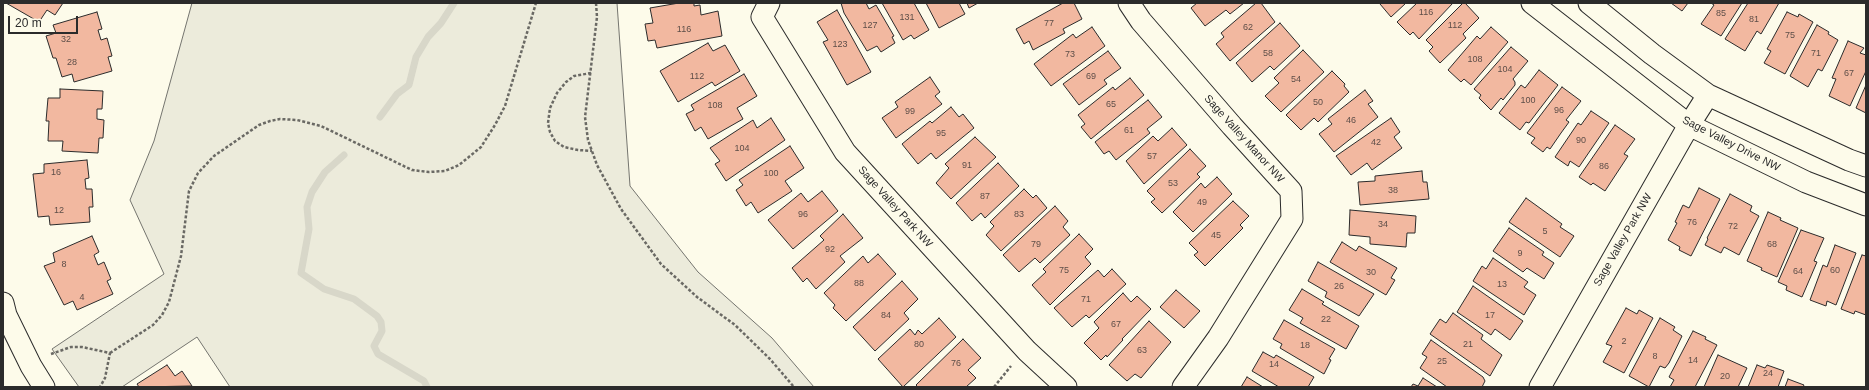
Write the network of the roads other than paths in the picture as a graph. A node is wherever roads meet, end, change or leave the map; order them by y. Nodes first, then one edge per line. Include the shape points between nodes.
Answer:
1 (769, 3) edge
2 (1130, 3) edge
3 (1532, 3) edge
4 (1589, 3) edge
5 (1708, 95) junction
6 (1689, 125) junction
7 (1866, 166) edge
8 (1866, 205) edge
9 (3, 303) edge
10 (1544, 386) edge
11 (43, 387) edge
12 (1066, 387) edge
13 (1183, 387) edge

1 - 12 street, Sage Valley Park NW via 762,18 845,152 1027,351
2 - 13 street, Sage Valley Manor NW via 1141,21 1291,191 1292,219 1218,338
3 - 6 street, Sage Valley Drive NW
4 - 5 street
5 - 6 street, Sage Valley Park NW
5 - 7 street
6 - 8 street, Sage Valley Drive NW via 1806,182
6 - 10 street, Sage Valley Park NW
9 - 11 street

